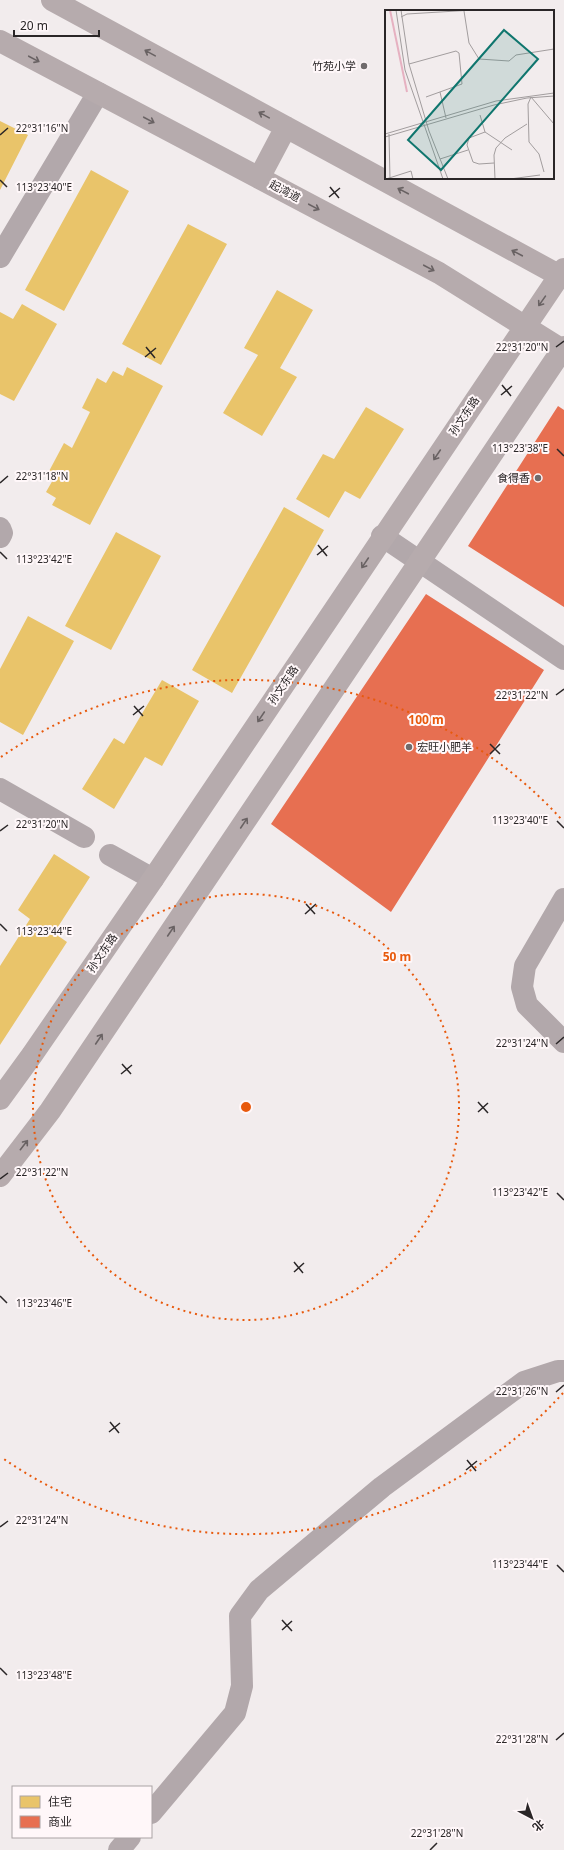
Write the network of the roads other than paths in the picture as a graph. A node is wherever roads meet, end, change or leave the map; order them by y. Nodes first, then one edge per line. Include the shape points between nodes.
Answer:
1 (52, 0) edge
2 (0, 41) edge
3 (98, 93) junction
4 (286, 127) junction
5 (259, 178) junction
6 (0, 257) edge
7 (563, 274) edge
8 (524, 326) junction
9 (563, 349) edge
10 (0, 528) edge
11 (382, 536) junction
12 (0, 537) edge
13 (420, 562) junction
14 (564, 659) edge
15 (0, 789) edge
16 (84, 837) dead end
17 (110, 855) dead end
18 (153, 879) junction
19 (564, 899) edge
20 (564, 1042) edge
21 (0, 1099) edge
22 (0, 1176) edge
23 (564, 1371) edge
24 (152, 1812) edge
25 (129, 1838) edge
26 (119, 1850) edge

4 -> 1 main road
2 -> 3 main road, 起湾道
3 -> 5 main road, 起湾道
3 - 6 street
4 - 5 main road
7 -> 4 main road
5 -> 8 main road, 起湾道 via 439,273
7 -> 8 main road, 孙文东路
8 - 9 main road, 起湾道
8 -> 11 main road, 孙文东路
9 - 13 main road
10 - 12 street
11 - 13 street
11 -> 18 main road, 孙文东路
13 - 14 street
22 -> 13 main road via 50,1111
15 - 16 street
17 - 18 street
18 - 21 main road, 孙文东路
19 - 20 street via 525,966 522,987 527,1005
23 - 24 street via 524,1382 382,1487 259,1590 240,1616 242,1686 235,1713
25 - 26 street

